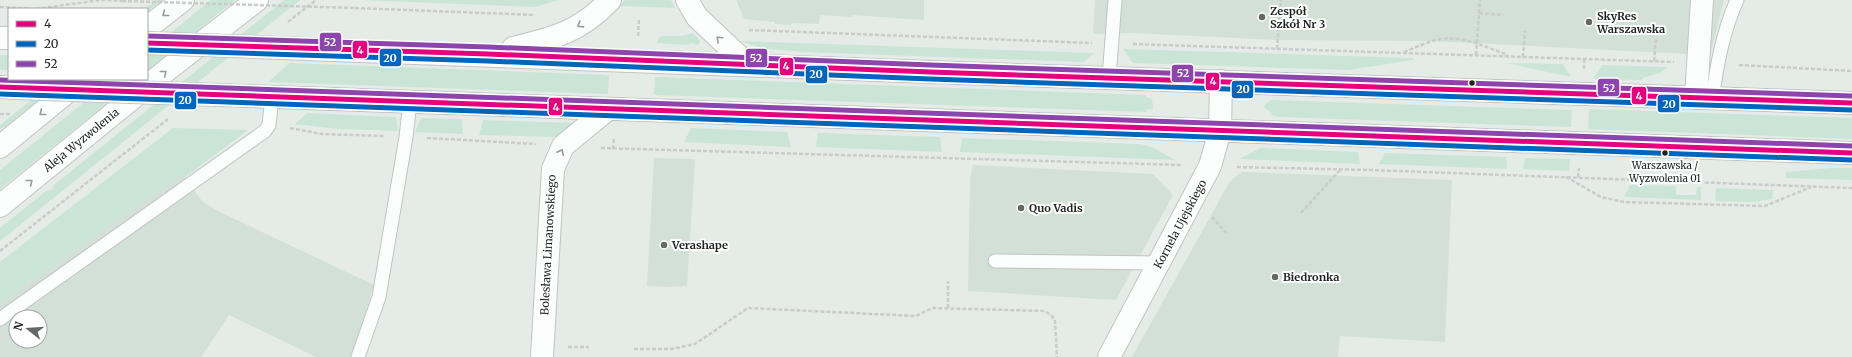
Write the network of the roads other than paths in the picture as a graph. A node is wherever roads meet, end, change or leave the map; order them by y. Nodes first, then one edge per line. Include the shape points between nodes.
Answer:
1 (183, 0) edge
2 (258, 0) edge
3 (610, 0) edge
4 (687, 0) edge
5 (1115, 0) edge
6 (1702, 0) edge
7 (1737, 0) edge
8 (148, 27) edge
9 (148, 43) edge
10 (488, 54) junction
11 (748, 65) junction
12 (1109, 78) junction
13 (82, 80) edge
14 (1221, 81) junction
15 (7, 88) edge
16 (272, 97) junction
17 (1704, 98) junction
18 (410, 102) junction
19 (1852, 103) edge
20 (608, 109) junction
21 (1220, 131) junction
22 (0, 147) edge
23 (1852, 153) edge
24 (0, 206) edge
25 (995, 261) dead end
26 (1160, 263) junction
27 (0, 319) edge
28 (358, 357) edge
29 (542, 357) edge
30 (1109, 357) edge

1 -> 8 main road
24 -> 2 main road, Aleja Wyzwolenia via 167,70
3 -> 10 main road via 580,27 554,38
11 -> 4 main road via 697,17
5 - 12 lane
6 - 17 main road
7 - 17 lane
9 - 10 main road, bridge
10 - 11 main road
11 - 12 main road
12 - 14 main road
13 -> 22 main road
14 - 17 main road
14 - 21 main road, Kornela Ujejskiego
15 - 16 main road, bridge
16 - 18 main road
16 - 27 lane via 269,125 265,131
17 - 19 main road
18 - 20 main road
18 - 28 lane via 379,297
20 - 21 main road
29 -> 20 main road, Bolesława Limanowskiego via 553,169 563,146
21 - 23 main road
21 - 26 main road, Kornela Ujejskiego via 1210,166
25 - 26 lane
26 - 30 main road, Kornela Ujejskiego

